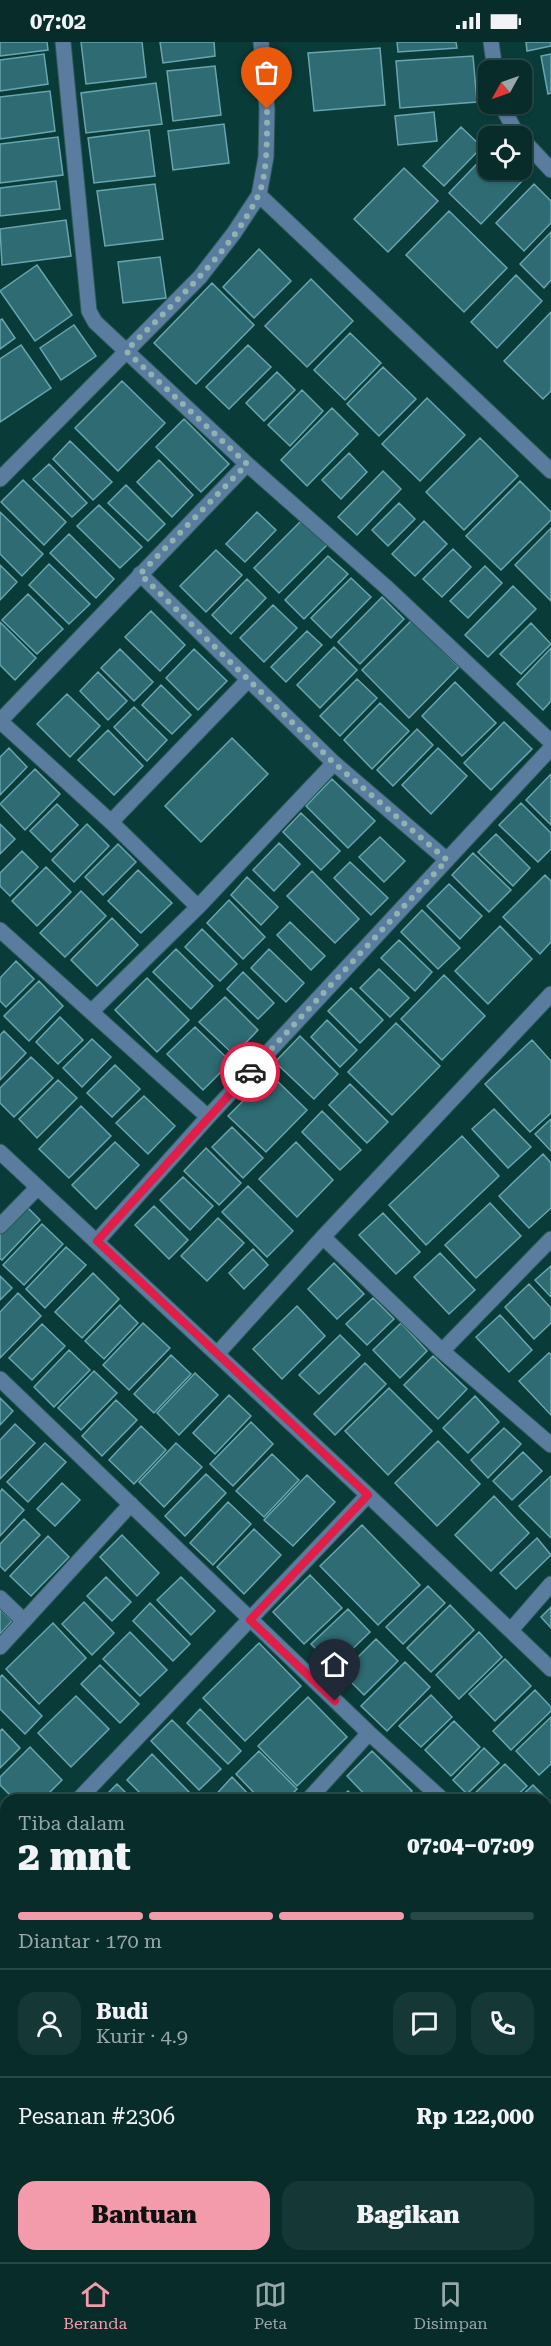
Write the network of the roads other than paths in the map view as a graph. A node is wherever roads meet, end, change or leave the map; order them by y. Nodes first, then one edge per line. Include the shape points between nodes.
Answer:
1 (63, 42) edge
2 (261, 42) edge
3 (491, 42) edge
4 (494, 60) edge
5 (532, 150) edge
6 (551, 170) edge
7 (259, 195) junction
8 (126, 351) junction
9 (247, 464) junction
10 (551, 471) edge
11 (0, 479) edge
12 (140, 574) junction
13 (248, 680) junction
14 (0, 721) edge
15 (551, 742) edge
16 (551, 748) edge
17 (334, 763) junction
18 (111, 822) junction
19 (447, 860) junction
20 (198, 908) junction
21 (0, 930) edge
22 (551, 994) edge
23 (91, 1012) junction
24 (208, 1117) junction
25 (0, 1152) edge
26 (38, 1187) junction
27 (0, 1226) edge
28 (322, 1237) junction
29 (551, 1239) edge
30 (97, 1241) junction
31 (442, 1352) junction
32 (217, 1354) junction
33 (0, 1379) edge
34 (551, 1445) edge
35 (368, 1495) junction
36 (131, 1504) junction
37 (551, 1584) edge
38 (0, 1598) edge
39 (250, 1620) junction
40 (24, 1621) junction
41 (511, 1630) junction
42 (0, 1647) edge
43 (551, 1670) edge
44 (369, 1733) junction
45 (84, 1794) edge
46 (313, 1794) edge
47 (436, 1794) edge

1 - 8 street via 89,310 95,322
2 - 7 street via 267,109 266,157
3 - 4 street
5 - 6 street
7 - 8 street via 200,277
7 - 10 street
8 - 9 street
8 - 11 street
9 - 12 street
9 - 15 street via 385,586
12 - 13 street
12 - 14 street
13 - 17 street
13 - 18 street
14 - 18 street
16 - 19 street
17 - 19 street
17 - 20 street
18 - 20 street
19 - 24 street
20 - 23 street
21 - 23 street
22 - 28 street
23 - 24 street
24 - 30 street
25 - 26 street
26 - 27 street
26 - 30 street
28 - 31 street
28 - 32 street
29 - 31 street
30 - 32 street
31 - 34 street
32 - 35 street
33 - 36 street
35 - 39 street
35 - 41 street
36 - 39 street
36 - 40 street
37 - 41 street
38 - 40 street
39 - 44 street
39 - 45 street
40 - 42 street
41 - 43 street
44 - 46 street
44 - 47 street

